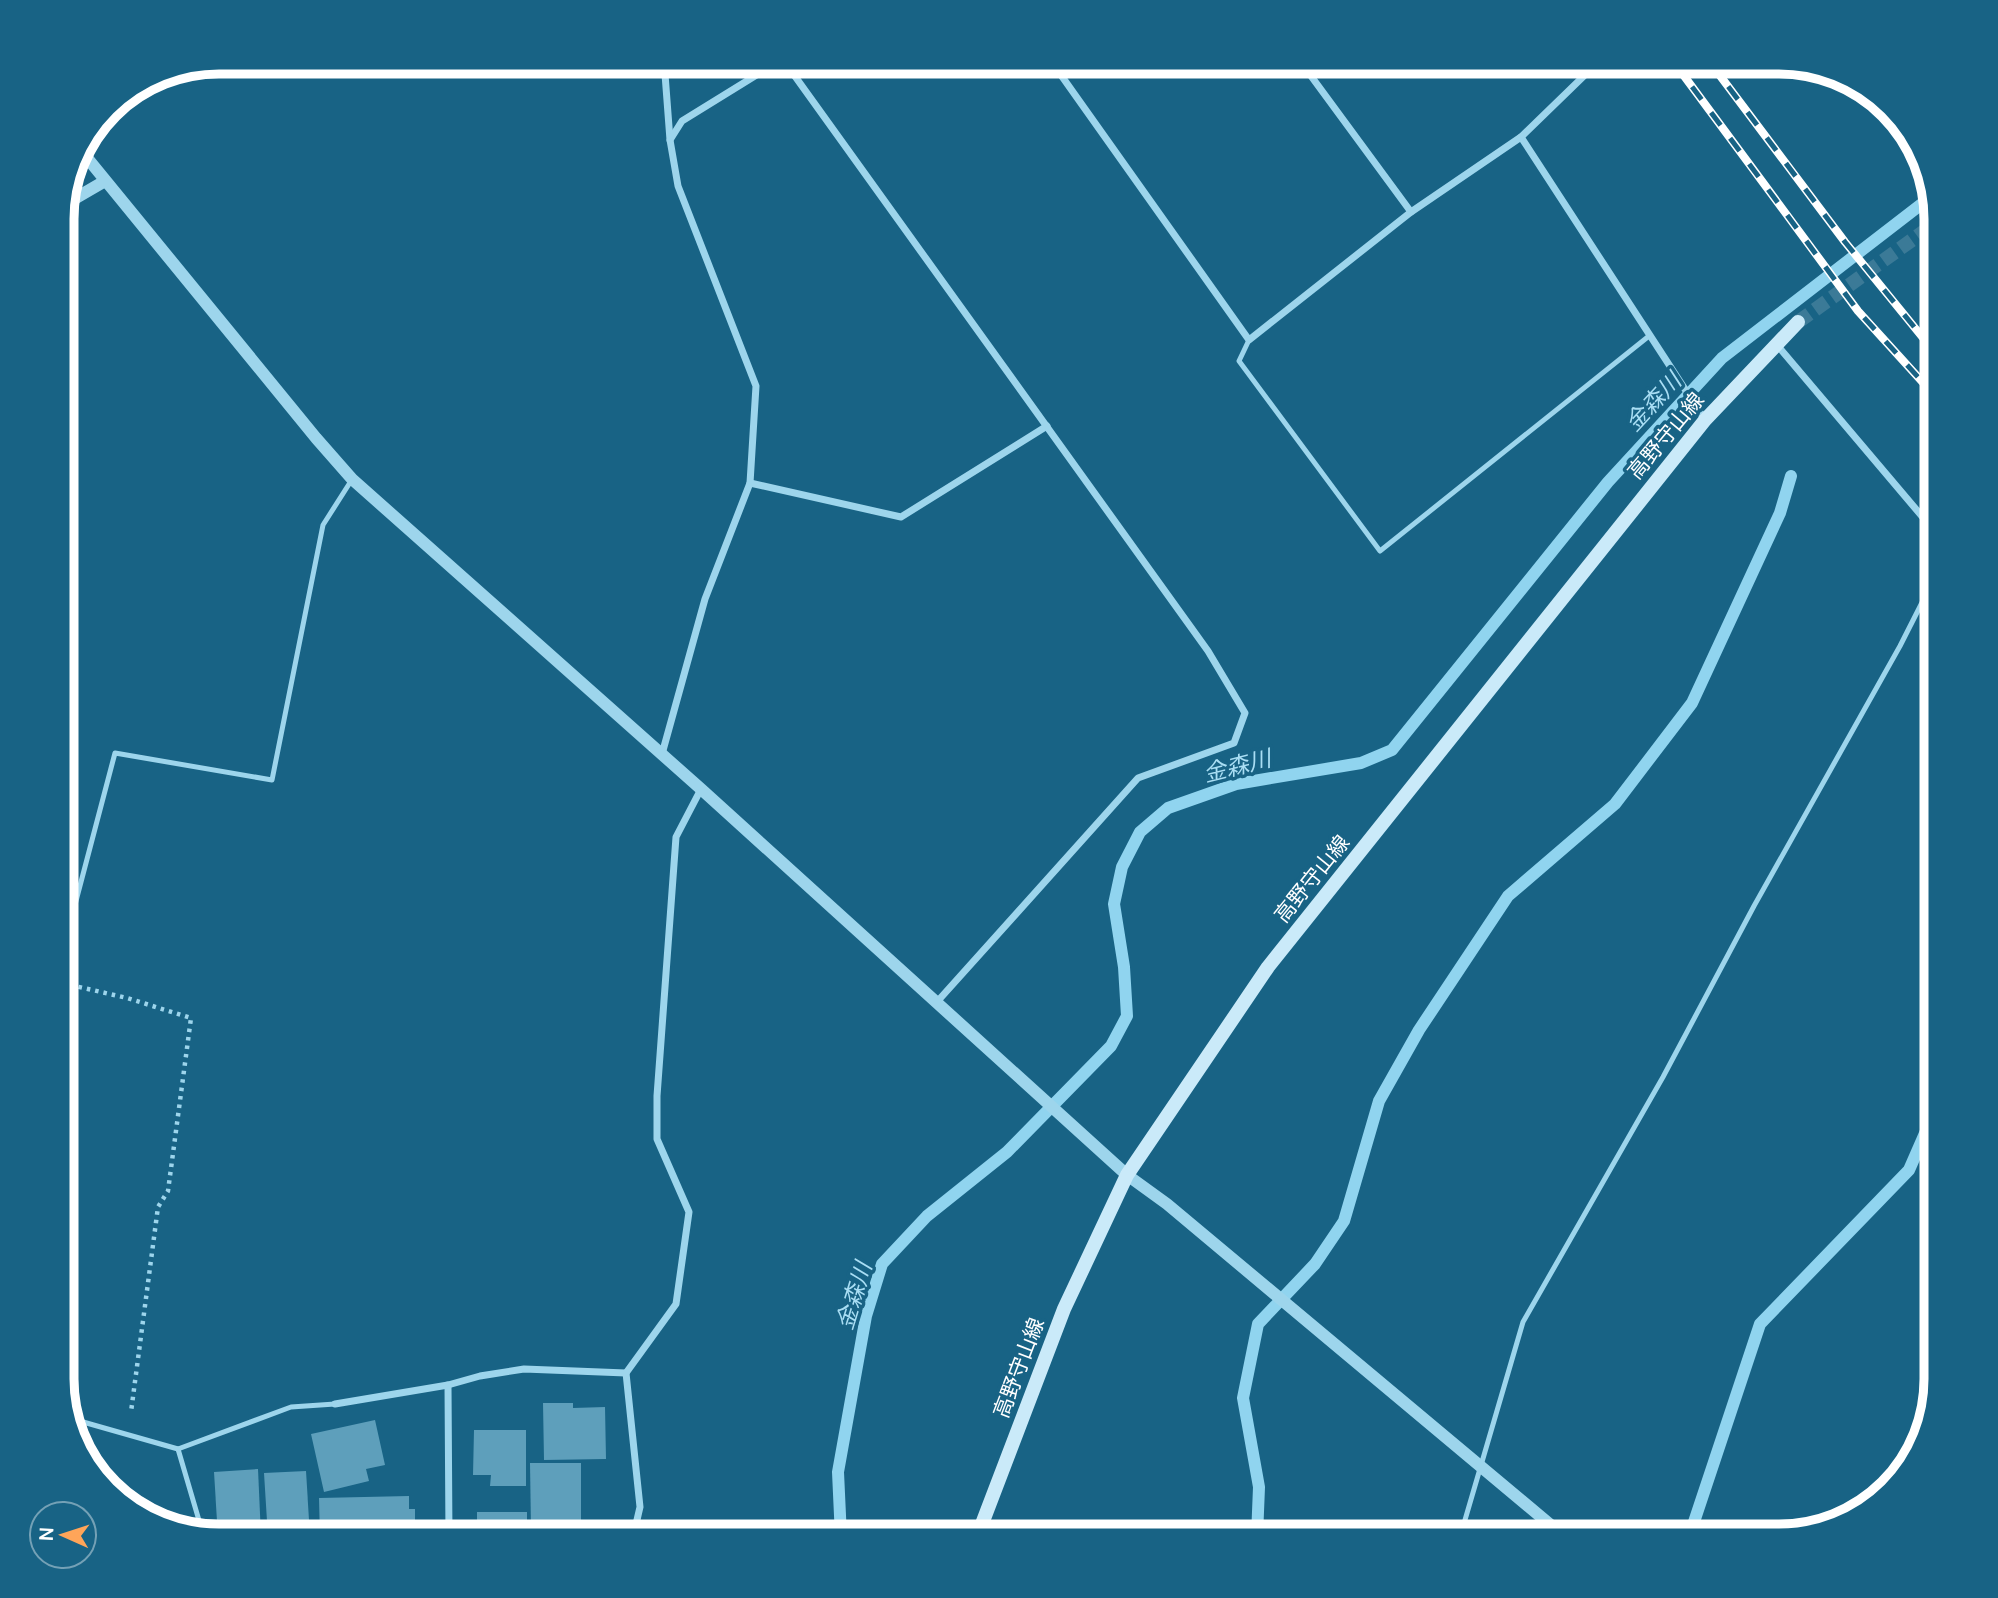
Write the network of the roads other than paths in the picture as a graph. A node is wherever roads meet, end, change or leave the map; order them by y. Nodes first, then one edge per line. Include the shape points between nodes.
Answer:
1 (665, 74) edge
2 (758, 74) edge
3 (793, 74) edge
4 (1060, 74) edge
5 (1310, 74) edge
6 (1586, 74) edge
7 (1521, 137) junction
8 (670, 140) junction
9 (87, 158) edge
10 (105, 181) junction
11 (75, 198) edge
12 (1411, 212) junction
13 (1798, 322) tunnel mouth
14 (1649, 336) junction
15 (1249, 340) junction
16 (1776, 345) junction
17 (1705, 420) junction
18 (1047, 426) junction
19 (352, 479) junction
20 (750, 483) junction
21 (1924, 519) edge
22 (1924, 599) edge
23 (662, 756) junction
24 (701, 789) junction
25 (74, 908) edge
26 (936, 1003) junction
27 (1126, 1175) junction
28 (626, 1373) junction
29 (448, 1385) junction
30 (335, 1404) joint
31 (79, 1421) edge
32 (178, 1449) junction
33 (1479, 1465) junction
34 (200, 1523) edge
35 (449, 1524) edge
36 (637, 1524) edge
37 (982, 1524) edge
38 (1463, 1524) edge
39 (1549, 1524) edge

1 - 8 street
2 - 8 street via 682,121
3 - 18 street
4 - 15 street
5 - 12 street
6 - 7 street
7 - 12 street
7 - 14 street
8 - 20 street via 678,186 756,386
9 - 10 street
10 - 11 street
10 - 19 street
12 - 15 street
13 - 16 main road, 高野守山線
14 - 15 lane via 1380,551 1239,361
14 - 17 street
16 - 17 main road, 高野守山線
16 - 21 street
17 - 27 main road, 高野守山線 via 1268,967
18 - 20 street via 901,517
18 - 26 street via 1209,651 1245,713 1234,743 1138,778
19 - 23 street
19 - 25 lane via 323,526 272,780 115,753
20 - 23 street via 705,599
22 - 33 lane via 1663,1077 1523,1322
23 - 24 street
24 - 26 street
24 - 28 street via 676,837 657,1096 657,1139 689,1212 676,1304
26 - 27 street
27 - 33 street
27 - 37 main road, 高野守山線 via 1064,1309
28 - 29 street via 524,1370
28 - 36 street via 640,1507
29 - 30 street
29 - 35 street
30 - 32 lane via 291,1406
31 - 32 lane
32 - 34 lane
33 - 38 lane
33 - 39 street

